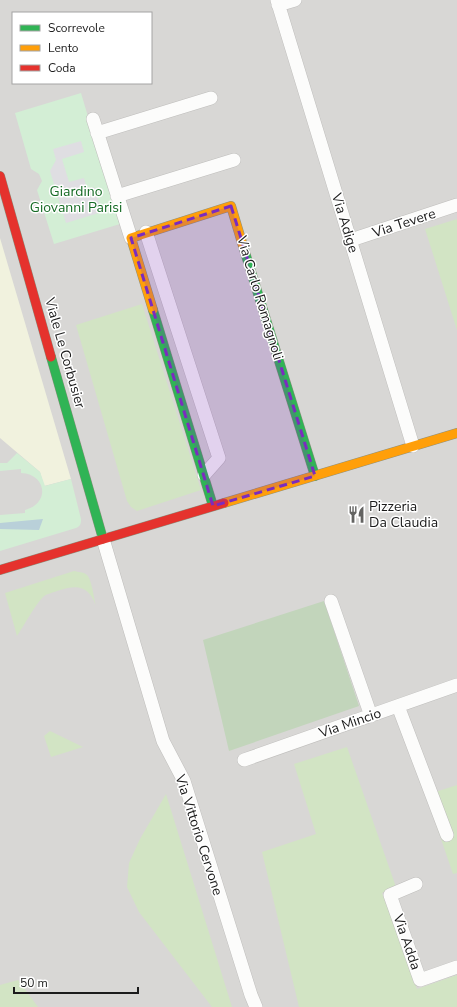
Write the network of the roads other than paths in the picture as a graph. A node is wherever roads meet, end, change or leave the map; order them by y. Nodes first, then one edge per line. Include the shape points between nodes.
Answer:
1 (295, 0) edge
2 (277, 3) edge
3 (211, 98) dead end
4 (93, 119) dead end
5 (97, 133) junction
6 (234, 160) dead end
7 (0, 176) edge
8 (117, 196) junction
9 (457, 205) edge
10 (146, 232) junction
11 (131, 238) junction
12 (351, 240) junction
13 (457, 433) edge
14 (413, 446) junction
15 (204, 475) junction
16 (314, 476) junction
17 (213, 506) junction
18 (104, 539) junction
19 (0, 570) edge
20 (331, 601) dead end
21 (457, 686) edge
22 (398, 706) junction
23 (371, 716) junction
24 (244, 760) dead end
25 (447, 835) dead end
26 (416, 884) dead end
27 (457, 967) edge
28 (253, 1003) edge

1 - 2 street
2 - 12 street, Via Adige
3 - 5 street
4 - 5 street
5 - 8 street
6 - 8 street
7 - 18 street, Viale Le Corbusier
8 - 11 street
9 - 12 street, Via Tevere
10 - 11 street, Via Carlo Romagnoli
10 - 15 street via 219,458
10 - 16 street, Via Carlo Romagnoli via 232,206
11 - 15 street
12 - 14 street, Via Adige
13 - 14 street
14 - 16 street
15 - 17 street
16 - 17 street
17 - 18 street
18 - 19 street
18 - 28 street, Via Vittorio Cervone via 163,741 184,781
20 - 23 street
21 - 22 street, Via Mincio
22 - 23 street, Via Mincio
22 - 25 street
23 - 24 street, Via Mincio
26 - 27 street, Via Adda via 390,894 420,980

